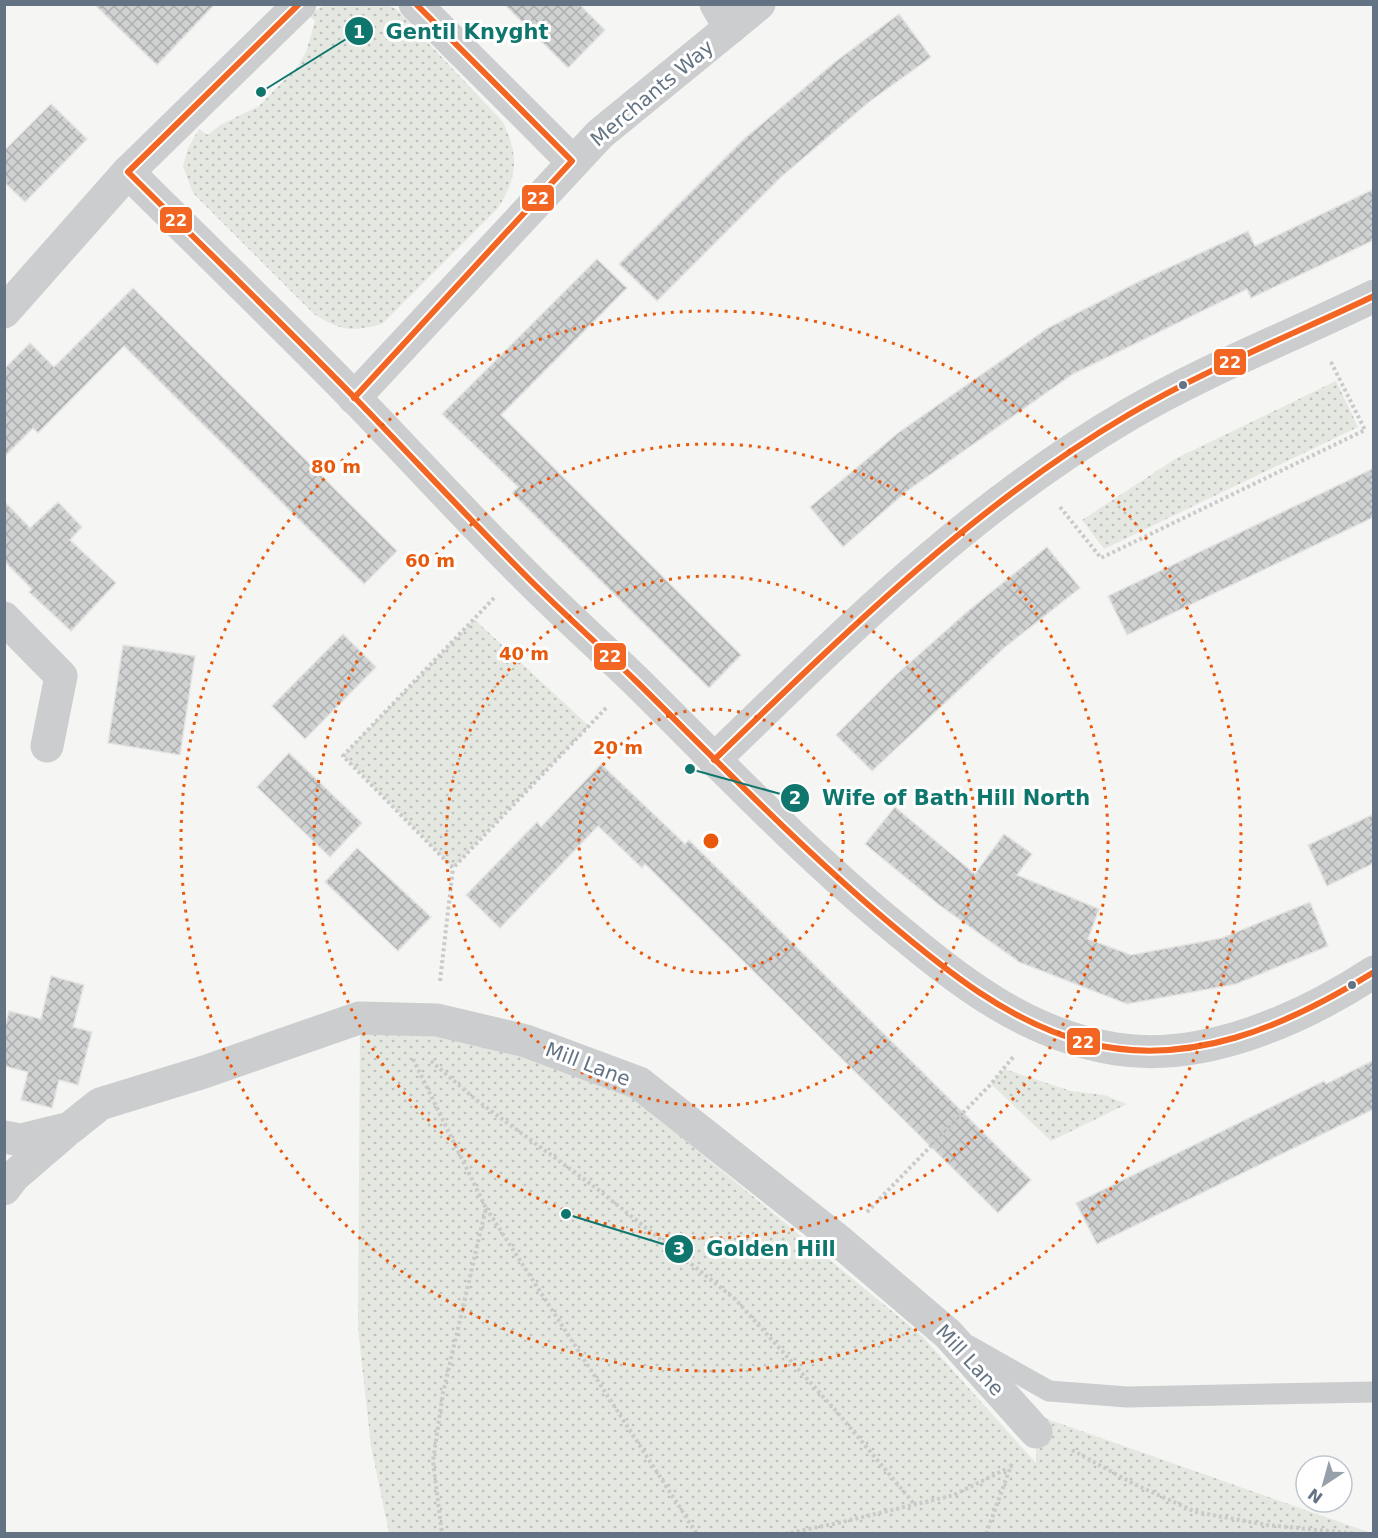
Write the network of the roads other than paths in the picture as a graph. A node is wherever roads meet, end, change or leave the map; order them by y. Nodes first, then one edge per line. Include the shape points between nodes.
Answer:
1 (300, 4) edge
2 (415, 4) edge
3 (759, 4) edge
4 (723, 16) edge
5 (572, 161) junction
6 (128, 172) junction
7 (1374, 296) edge
8 (4, 312) edge
9 (354, 398) junction
10 (4, 618) edge
11 (47, 746) dead end
12 (714, 760) junction
13 (1374, 972) edge
14 (70, 1128) junction
15 (4, 1137) edge
16 (4, 1188) edge
17 (948, 1334) junction
18 (1374, 1392) edge
19 (1036, 1432) road end

1 - 6 street
2 - 5 street
3 - 4 street, Merchants Way
4 - 5 street, Merchants Way
5 - 9 street, Merchants Way
6 - 8 street
6 - 9 street
7 - 12 street via 1129,414 1035,476 970,523 894,587
9 - 12 street via 520,571
10 - 11 street via 60,676
12 - 13 street via 835,878 965,986 1038,1026 1117,1049 1159,1052 1193,1048 1283,1022
14 - 15 street, Mill Lane via 21,1140
14 - 16 street, Mill Lane
14 - 17 street, Mill Lane via 100,1104 359,1017 401,1026 437,1020 526,1041 639,1083 839,1240
17 - 18 lane via 1049,1391 1127,1397
17 - 19 street, Mill Lane

